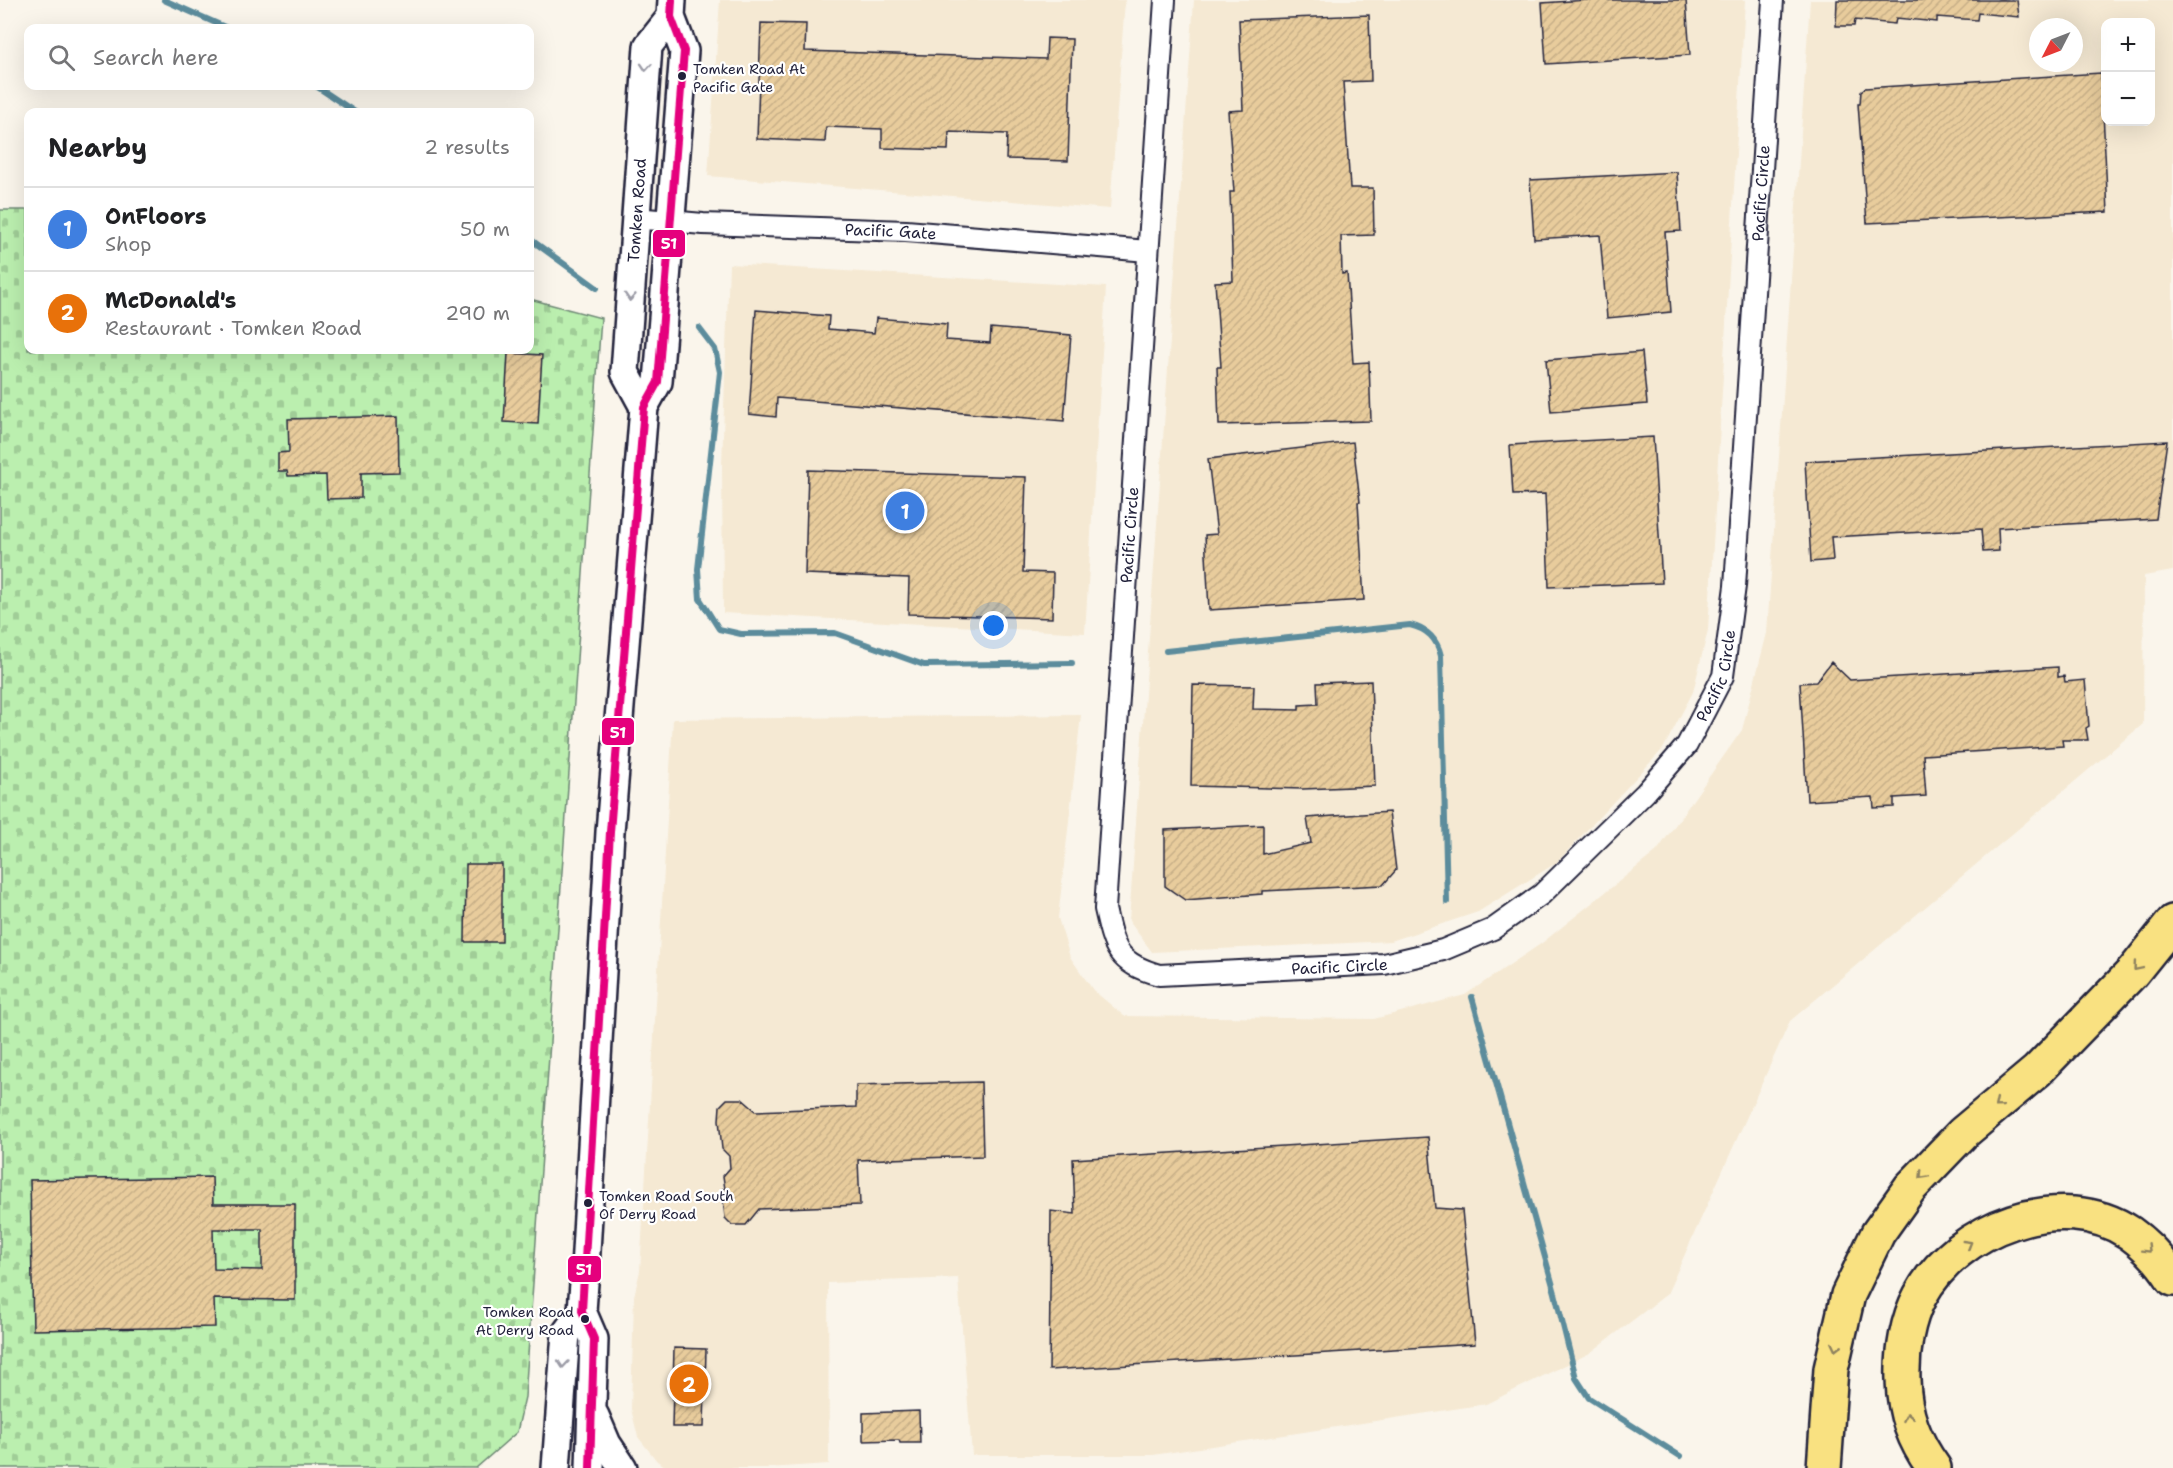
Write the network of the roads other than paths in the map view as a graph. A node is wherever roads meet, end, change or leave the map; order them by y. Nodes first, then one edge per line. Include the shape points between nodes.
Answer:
1 (1165, 0) edge
2 (1773, 0) edge
3 (671, 8) edge
4 (635, 218) junction
5 (670, 221) junction
6 (1148, 251) junction
7 (644, 407) junction
8 (2173, 922) edge
9 (2173, 1280) edge
10 (582, 1311) junction
11 (594, 1412) junction
12 (550, 1462) edge
13 (590, 1468) edge
14 (623, 1468) edge
15 (1824, 1468) edge
16 (1934, 1468) edge

1 - 6 street, Pacific Circle
2 - 6 street, Pacific Circle via 1735,586 1723,676 1688,745 1542,894 1493,929 1443,950 1384,964 1159,975 1133,967 1112,944 1105,909
3 -> 4 main road, Tomken Road via 648,46
3 - 5 main road, Tomken Road via 684,51
4 - 5 street, Pacific Gate
4 -> 7 main road, Tomken Road via 624,372
5 - 6 street, Pacific Gate via 906,231
5 - 7 main road, Tomken Road via 658,382
7 - 10 main road, Tomken Road via 610,832
8 -> 15 highway via 2133,972 2045,1062 1963,1133 1910,1188 1878,1233 1848,1295 1831,1369
16 -> 9 highway via 1910,1427 1902,1365 1919,1298 1959,1249 2007,1224 2036,1217 2083,1215 2128,1232 2147,1247
10 - 11 main road, Tomken Road via 594,1339
10 -> 12 main road, Tomken Road via 566,1333
11 - 13 main road, Tomken Road
11 - 14 main road via 607,1444

